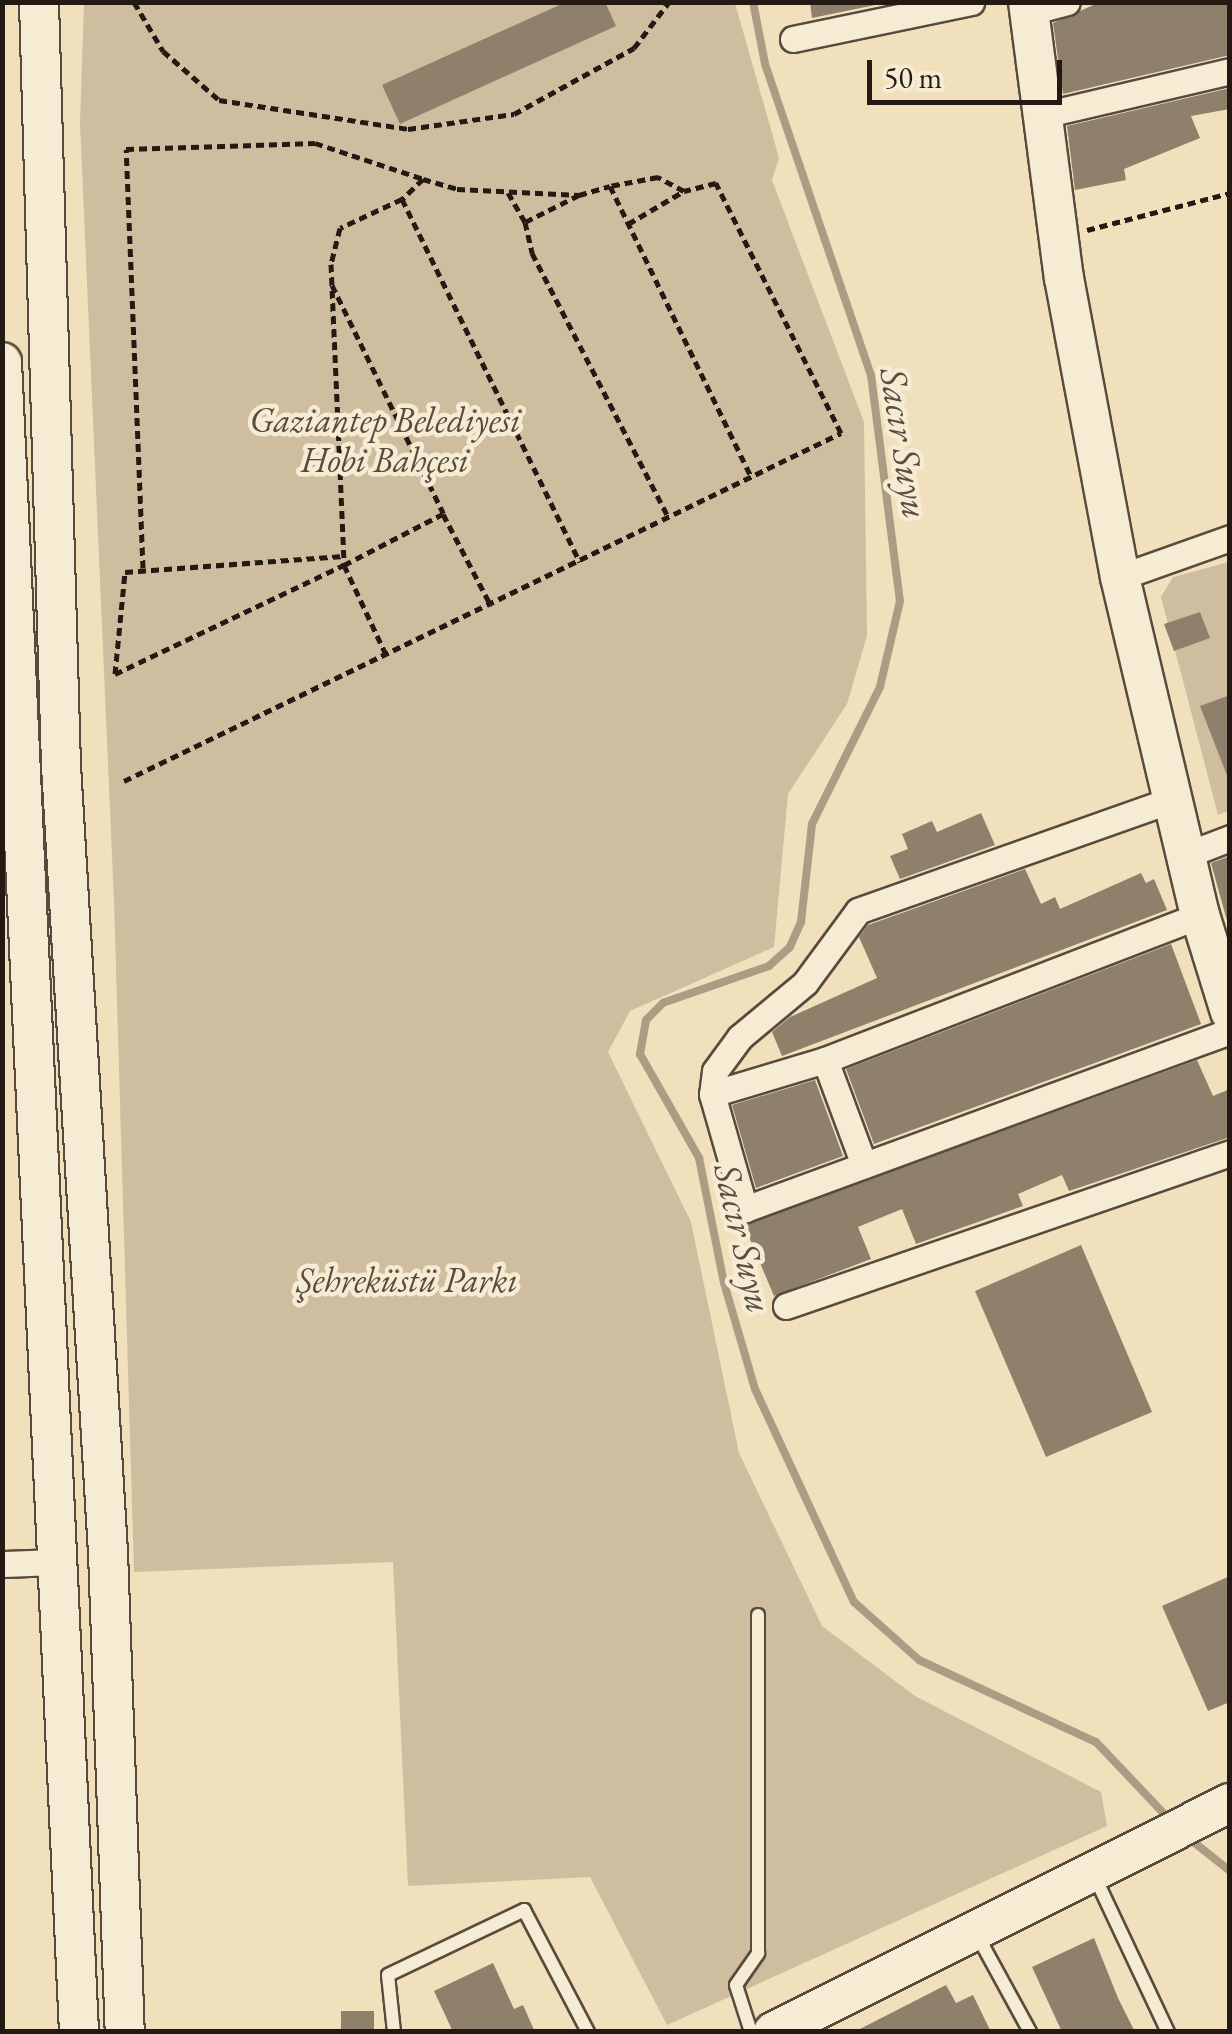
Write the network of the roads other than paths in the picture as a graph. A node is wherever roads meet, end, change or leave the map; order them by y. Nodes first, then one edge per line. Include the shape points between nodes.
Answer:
1 (39, 2) edge
2 (971, 2) edge
3 (1067, 2) edge
4 (1029, 7) edge
5 (793, 39) dead end
6 (1230, 71) edge
7 (1047, 114) junction
8 (2, 362) edge
9 (1230, 538) edge
10 (1120, 577) junction
11 (60, 766) junction
12 (9, 767) edge
13 (1172, 800) junction
14 (1230, 838) edge
15 (1186, 855) junction
16 (1200, 915) junction
17 (1222, 970) edge
18 (1230, 1012) edge
19 (1230, 1031) edge
20 (825, 1060) junction
21 (712, 1094) junction
22 (1230, 1153) edge
23 (864, 1166) junction
24 (786, 1306) dead end
25 (56, 1562) junction
26 (2, 1564) edge
27 (758, 1615) dead end
28 (1218, 1810) edge
29 (1092, 1871) junction
30 (973, 1928) junction
31 (79, 2032) edge
32 (124, 2032) edge
33 (394, 2032) edge
34 (588, 2032) edge
35 (750, 2032) edge
36 (773, 2032) edge
37 (1030, 2032) edge
38 (1168, 2032) edge

1 - 11 street
2 - 5 street
3 - 4 street
4 - 7 street
6 - 7 street
7 - 10 street via 1060,237
8 - 12 street
9 - 10 street
10 - 13 street
11 - 12 street
11 - 32 street via 108,1552
12 - 25 street
13 - 15 street
13 - 21 street via 858,910 805,983 740,1037 715,1071
14 - 15 street
15 - 16 street
16 - 17 street
16 - 20 street
17 - 18 street
19 - 23 street
20 - 21 street
20 - 23 street
21 - 23 street via 744,1209
22 - 24 street
25 - 26 street
25 - 31 street
27 - 35 lane via 758,1952 736,1985
28 - 29 street
29 - 30 street
29 - 38 lane
30 - 36 street
30 - 37 lane
33 - 34 lane via 388,1974 524,1910

